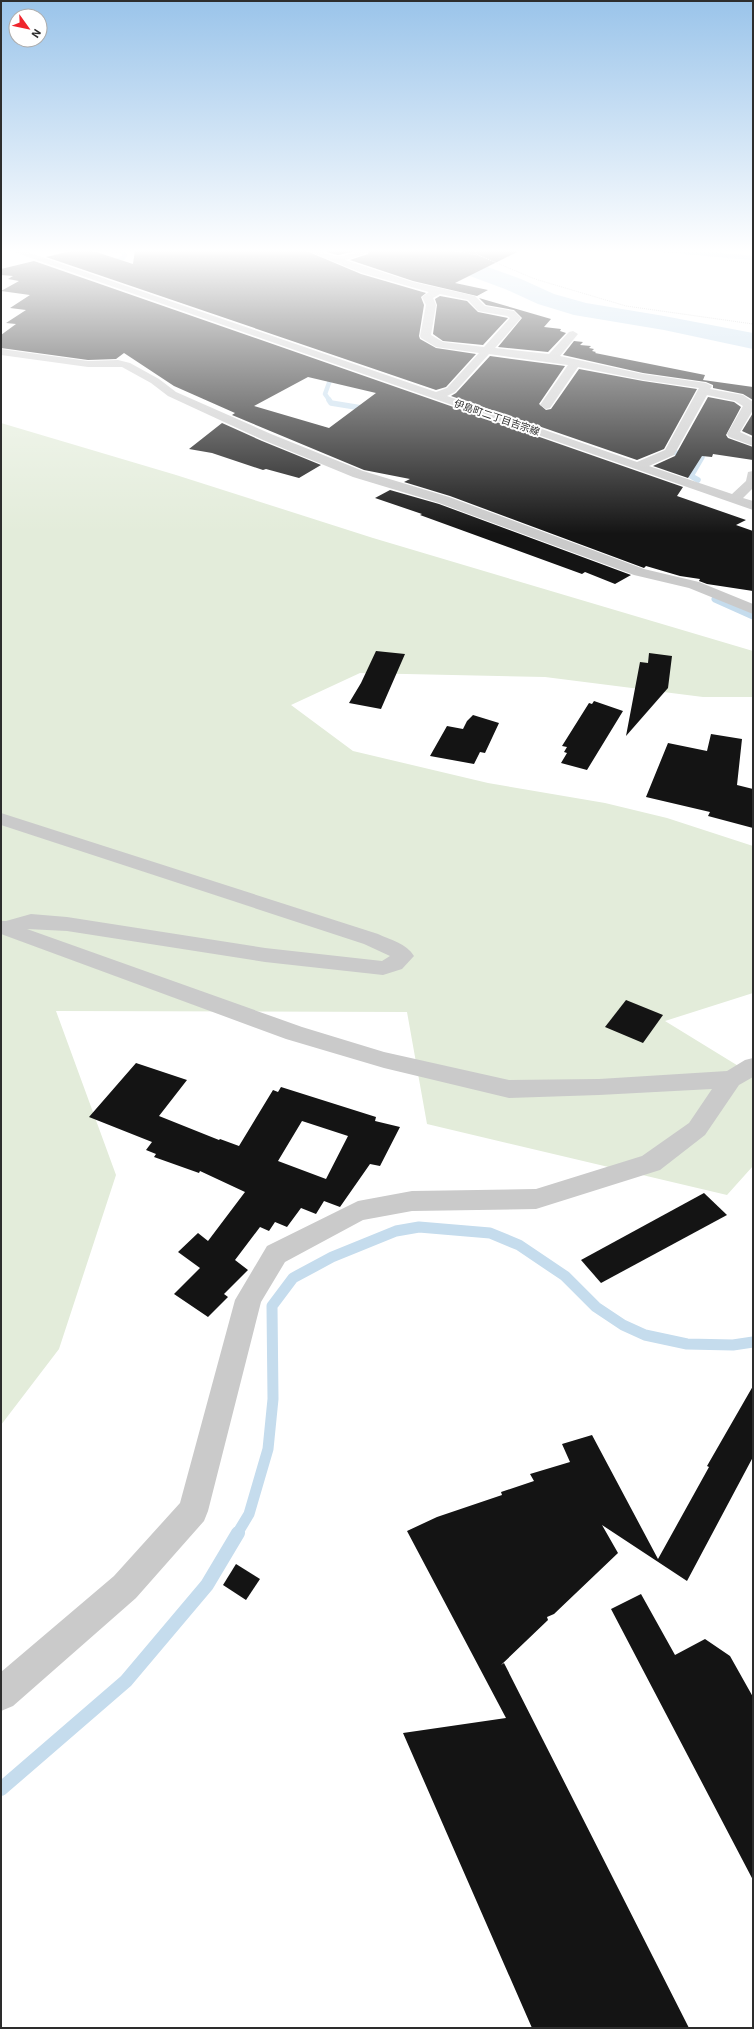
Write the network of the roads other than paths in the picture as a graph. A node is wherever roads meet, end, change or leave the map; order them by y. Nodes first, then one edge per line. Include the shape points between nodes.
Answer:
1 (288, 345) edge
2 (439, 345) edge
3 (492, 345) edge
4 (564, 345) edge
5 (487, 350) junction
6 (1, 352) edge
7 (552, 358) junction
8 (575, 363) junction
9 (703, 391) junction
10 (437, 396) junction
11 (546, 405) dead end
12 (753, 442) edge
13 (638, 466) junction
14 (753, 475) edge
15 (734, 500) junction
16 (753, 506) edge
17 (753, 608) edge
18 (1, 819) edge
19 (4, 927) edge
20 (742, 1073) edge
21 (1, 1694) edge

1 - 10 street, 伊島町二丁目吉宗線
2 - 5 street
3 - 5 street
4 - 7 street
5 - 7 street
5 - 10 street via 451,390
6 - 17 street via 81,364 126,365 172,394 358,474 444,500 639,572 694,585
7 - 8 street
8 - 9 street via 643,377 706,386
8 - 11 street
9 - 12 street via 739,398 750,405 733,434
9 - 13 street via 670,452
10 - 13 street, 伊島町二丁目吉宗線
13 - 15 street, 伊島町二丁目吉宗線
14 - 15 street via 752,482
15 - 16 street, 伊島町二丁目吉宗線
18 - 19 street via 371,939 393,948 404,956 395,964 383,968 265,955 67,924 31,921
19 - 20 street via 294,1033 384,1060 509,1089 599,1088
20 - 21 street via 697,1129 651,1163 536,1198 412,1201 358,1211 276,1254 248,1300 194,1511 125,1587

